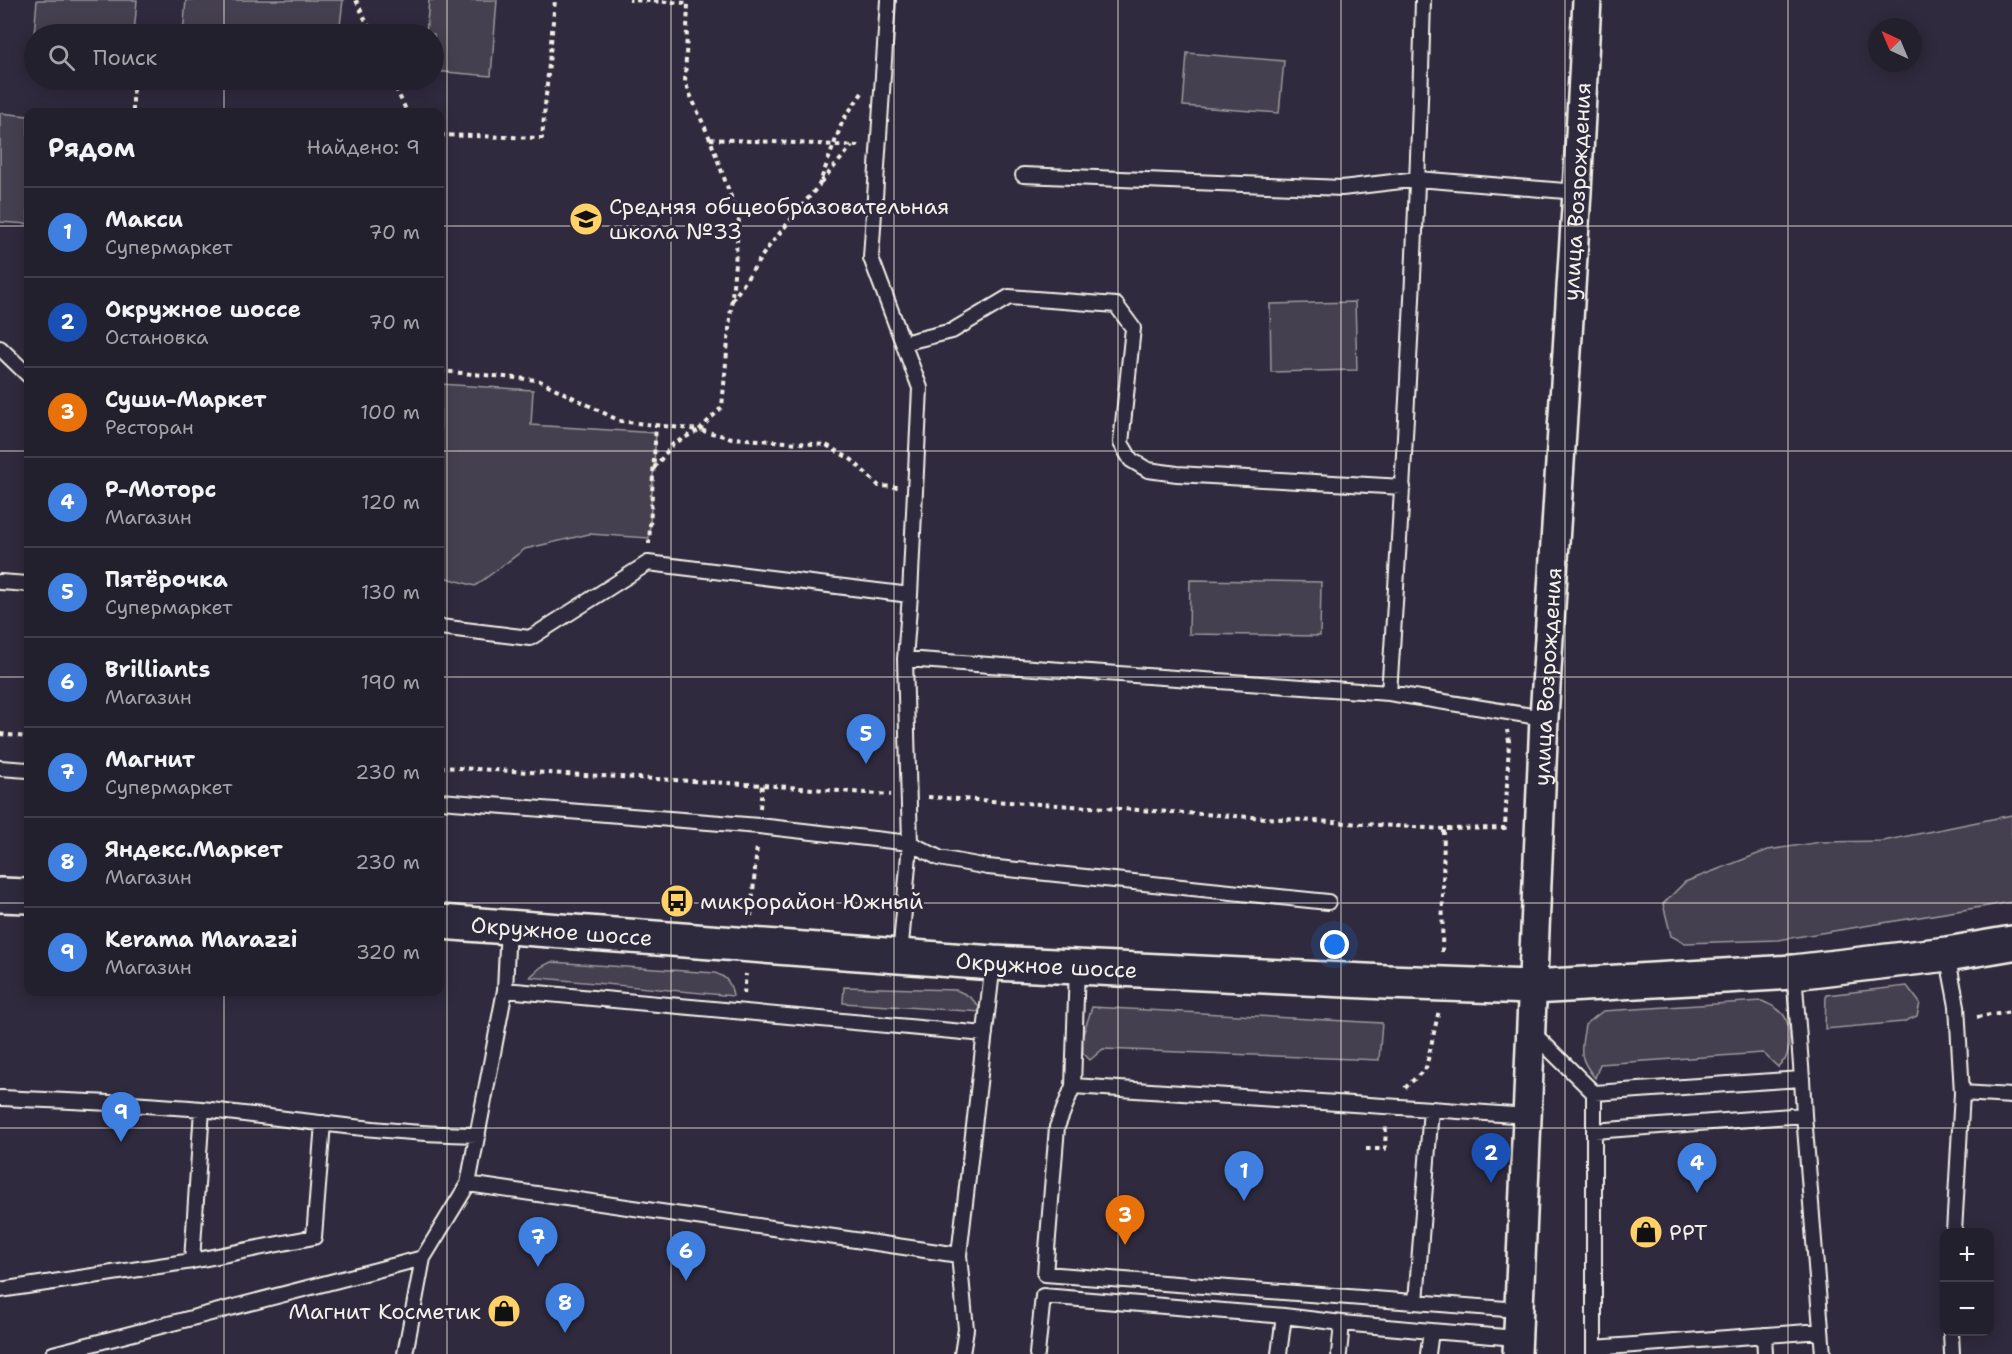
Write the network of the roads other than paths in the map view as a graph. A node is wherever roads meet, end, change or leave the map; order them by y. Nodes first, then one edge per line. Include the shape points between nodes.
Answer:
1 (888, 0) edge
2 (1423, 0) edge
3 (1587, 0) edge
4 (1023, 175) dead end
5 (1418, 178) junction
6 (1577, 192) junction
7 (903, 343) junction
8 (0, 348) edge
9 (24, 371) edge
10 (1403, 487) junction
11 (0, 582) edge
12 (24, 584) edge
13 (910, 595) junction
14 (444, 627) edge
15 (905, 660) junction
16 (1389, 693) junction
17 (1544, 718) junction
18 (0, 768) edge
19 (24, 770) edge
20 (444, 801) edge
21 (910, 843) junction
22 (0, 895) edge
23 (24, 896) edge
24 (1328, 902) dead end
25 (444, 922) edge
26 (508, 926) junction
27 (2012, 943) edge
28 (1947, 954) junction
29 (900, 956) junction
30 (993, 963) junction
31 (1077, 968) junction
32 (1794, 972) junction
33 (1532, 987) junction
34 (506, 990) junction
35 (1530, 1030) junction
36 (985, 1035) junction
37 (1802, 1078) junction
38 (1073, 1086) junction
39 (1594, 1093) junction
40 (1962, 1093) junction
41 (2012, 1096) edge
42 (0, 1098) edge
43 (1431, 1108) junction
44 (202, 1109) junction
45 (1804, 1115) junction
46 (1527, 1116) junction
47 (323, 1123) junction
48 (1594, 1131) junction
49 (478, 1135) junction
50 (468, 1184) junction
51 (1954, 1228) edge
52 (959, 1255) junction
53 (423, 1258) junction
54 (192, 1261) junction
55 (0, 1290) edge
56 (1416, 1302) junction
57 (1519, 1310) junction
58 (1284, 1316) junction
59 (1342, 1323) junction
60 (1431, 1331) junction
61 (1821, 1331) junction
62 (1764, 1335) junction
63 (1951, 1336) edge
64 (1517, 1346) edge
65 (1704, 1347) edge
66 (1650, 1349) edge
67 (1594, 1351) edge
68 (53, 1354) edge
69 (405, 1354) edge
70 (962, 1354) edge
71 (1037, 1354) edge
72 (1279, 1354) edge
73 (1339, 1354) edge
74 (1428, 1354) edge
75 (1765, 1354) edge
76 (1823, 1354) edge
77 (1952, 1354) edge

1 - 7 lane via 871,258
2 - 5 lane
3 - 6 street, улица Возрождения
4 - 5 lane via 1342,188
5 - 6 lane
5 - 10 lane
6 - 17 street, улица Возрождения
7 - 10 lane via 952,331 1009,297 1116,305 1133,328 1121,443 1131,460 1148,470 1177,474
7 - 13 lane via 920,388
8 - 9 lane
10 - 16 lane
11 - 12 lane
13 - 14 lane via 648,563 530,638
13 - 15 lane
15 - 16 lane
15 - 21 lane
16 - 17 lane
17 - 33 street, улица Возрождения
18 - 19 lane
20 - 21 lane via 759,826
21 - 24 lane via 939,858 988,867
21 - 29 lane
22 - 23 main road
25 - 26 main road, Окружное шоссе
26 - 29 main road, Окружное шоссе
26 - 34 lane
27 - 28 main road, Окружное шоссе
28 - 32 main road, Окружное шоссе
28 - 40 lane via 1955,990
29 - 30 main road, Окружное шоссе
30 - 31 main road, Окружное шоссе
30 - 36 lane
31 - 33 main road, Окружное шоссе
31 - 38 lane
32 - 33 main road, Окружное шоссе
32 - 37 lane
33 - 35 street, улица Возрождения
34 - 36 lane
34 - 49 lane
35 - 39 lane
35 - 46 street, улица Возрождения
36 - 52 lane
37 - 39 lane
37 - 45 lane
38 - 43 lane
38 - 56 lane via 1057,1127 1045,1274
39 - 48 lane
40 - 41 lane
40 - 51 lane
42 - 44 lane
43 - 46 lane
43 - 56 lane
44 - 47 lane
44 - 54 lane
45 - 48 lane
45 - 61 lane
46 - 57 street, улица Возрождения
47 - 49 lane
47 - 54 lane via 314,1237
48 - 67 lane
49 - 50 lane
50 - 52 lane
50 - 53 lane
52 - 70 lane via 966,1329
53 - 68 lane
53 - 69 lane
54 - 55 lane
56 - 57 lane
57 - 64 street, улица Возрождения
58 - 59 lane
58 - 71 lane via 1043,1296
58 - 72 lane
59 - 60 lane
59 - 73 lane
60 - 64 lane
60 - 74 lane
61 - 62 lane
61 - 76 lane
62 - 65 lane
62 - 75 lane
63 - 77 lane
65 - 66 lane
66 - 67 lane

